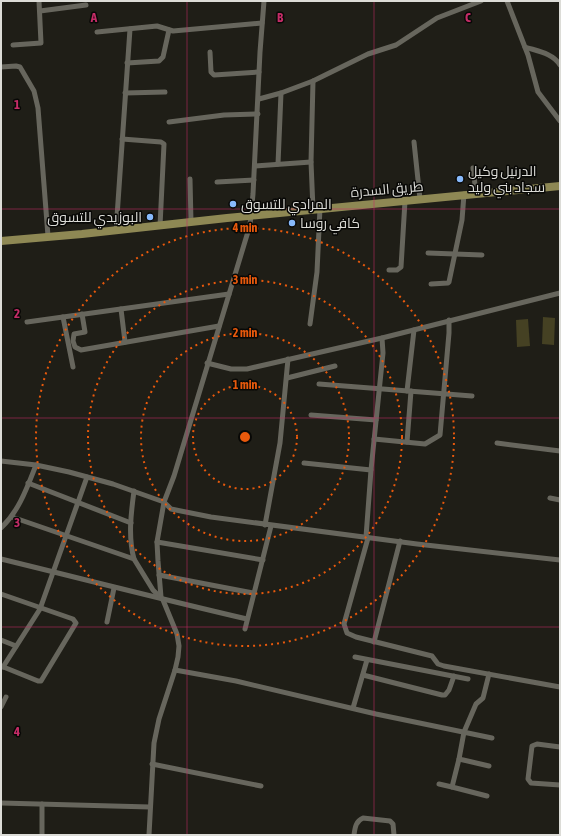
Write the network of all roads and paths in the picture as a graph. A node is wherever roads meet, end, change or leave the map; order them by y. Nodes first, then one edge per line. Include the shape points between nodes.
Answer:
1 (39, 1) edge
2 (264, 1) edge
3 (481, 1) edge
4 (507, 1) edge
5 (86, 5) dead end
6 (40, 11) junction
7 (262, 23) junction
8 (130, 29) junction
9 (168, 30) junction
10 (97, 32) dead end
11 (13, 45) dead end
12 (525, 47) junction
13 (210, 52) dead end
14 (127, 63) junction
15 (560, 65) edge
16 (1, 67) edge
17 (259, 72) junction
18 (313, 81) junction
19 (165, 92) dead end
20 (125, 93) junction
21 (281, 93) junction
22 (258, 99) junction
23 (258, 114) junction
24 (560, 121) edge
25 (169, 122) dead end
26 (122, 139) junction
27 (414, 142) dead end
28 (311, 162) junction
29 (278, 164) junction
30 (255, 166) junction
31 (473, 168) dead end
32 (190, 178) dead end
33 (254, 180) junction
34 (217, 182) dead end
35 (560, 186) edge
36 (476, 193) junction
37 (464, 194) junction
38 (420, 199) junction
39 (405, 201) junction
40 (316, 209) junction
41 (252, 216) junction
42 (191, 222) junction
43 (160, 226) junction
44 (116, 231) junction
45 (48, 236) junction
46 (1, 241) edge
47 (428, 253) dead end
48 (454, 254) junction
49 (482, 255) dead end
50 (389, 270) dead end
51 (431, 284) dead end
52 (560, 293) edge
53 (229, 294) junction
54 (121, 309) junction
55 (82, 314) junction
56 (63, 317) junction
57 (449, 320) junction
58 (27, 322) dead end
59 (310, 324) dead end
60 (219, 326) junction
61 (414, 330) junction
62 (382, 338) junction
63 (125, 342) junction
64 (288, 359) junction
65 (207, 363) junction
66 (335, 366) dead end
67 (73, 367) dead end
68 (287, 378) junction
69 (319, 384) dead end
70 (379, 388) junction
71 (409, 391) junction
72 (443, 394) junction
73 (472, 396) dead end
74 (310, 415) dead end
75 (376, 420) junction
76 (374, 439) junction
77 (407, 442) junction
78 (497, 443) dead end
79 (560, 451) edge
80 (1, 461) edge
81 (304, 463) dead end
82 (36, 465) junction
83 (371, 470) junction
84 (87, 477) junction
85 (28, 483) junction
86 (134, 491) junction
87 (550, 498) dead end
88 (560, 500) edge
89 (78, 502) junction
90 (164, 502) junction
91 (12, 517) junction
92 (131, 523) junction
93 (265, 525) junction
94 (271, 526) junction
95 (1, 528) edge
96 (66, 536) junction
97 (367, 538) junction
98 (400, 541) junction
99 (158, 542) junction
100 (1, 559) edge
101 (134, 559) junction
102 (263, 560) junction
103 (560, 560) edge
104 (53, 572) junction
105 (159, 575) junction
106 (114, 588) junction
107 (253, 593) junction
108 (1, 594) edge
109 (162, 598) junction
110 (40, 609) junction
111 (247, 619) junction
112 (107, 622) dead end
113 (245, 628) dead end
114 (1, 640) edge
115 (374, 642) junction
116 (16, 646) junction
117 (355, 656) dead end
118 (367, 660) junction
119 (2, 667) edge
120 (175, 670) junction
121 (490, 674) junction
122 (363, 675) junction
123 (454, 676) junction
124 (468, 679) dead end
125 (560, 687) edge
126 (6, 697) dead end
127 (1, 707) edge
128 (353, 708) junction
129 (464, 732) junction
130 (492, 738) dead end
131 (560, 747) edge
132 (459, 759) junction
133 (152, 764) junction
134 (489, 766) dead end
135 (439, 784) dead end
136 (560, 785) edge
137 (261, 786) dead end
138 (452, 787) junction
139 (487, 796) dead end
140 (1, 803) edge
141 (42, 804) junction
142 (150, 807) junction
143 (42, 835) edge
144 (149, 835) edge
145 (354, 835) edge
146 (394, 835) edge

1 - 6 street
2 - 7 street
3 - 18 street via 444,14 396,45 368,54
4 - 12 street
5 - 6 street
6 - 11 street via 41,43
7 - 9 street
7 - 17 street
8 - 9 street via 157,26
8 - 10 street
8 - 14 street
9 - 14 street via 160,61
12 - 15 street via 546,54
12 - 24 street via 538,92
13 - 17 street via 211,72 214,75
14 - 20 street
16 - 45 street via 20,67 36,95
17 - 22 street
18 - 21 street
18 - 28 street
19 - 20 street
20 - 26 street
21 - 22 street
21 - 29 street
22 - 23 street
23 - 25 street via 224,115
23 - 30 street
26 - 43 street via 164,144
26 - 44 street
27 - 38 street
28 - 29 street
28 - 40 street
29 - 30 street
30 - 33 street
31 - 36 street
32 - 42 street
33 - 34 street
33 - 41 street
35 - 36 main road, طريق السدرة
36 - 37 main road, طريق السدرة
37 - 38 main road, طريق السدرة
37 - 48 street via 462,220
38 - 39 main road, طريق السدرة
39 - 40 main road, طريق السدرة
39 - 50 street via 401,266 397,270
40 - 41 main road, طريق السدرة
40 - 59 street via 317,272
41 - 42 main road, طريق السدرة
41 - 53 street
42 - 43 main road, طريق السدرة
43 - 44 main road, طريق السدرة
44 - 45 main road, طريق السدرة
45 - 46 main road, طريق السدرة
47 - 48 street
48 - 49 street
48 - 51 street via 448,283
52 - 57 street
53 - 54 street
53 - 60 street
54 - 55 street
54 - 63 street
55 - 56 street
55 - 63 street via 85,332 74,334 76,348 81,350
56 - 58 street
56 - 67 street
57 - 61 street
57 - 72 street via 450,333
60 - 63 street
60 - 65 street
61 - 62 street
61 - 71 street
62 - 64 street
62 - 70 street
64 - 65 street via 239,370
64 - 68 street
65 - 90 street
66 - 68 street
68 - 93 street via 280,443
69 - 70 street
70 - 71 street
70 - 75 street
71 - 72 street
71 - 77 street
72 - 73 street
72 - 77 street via 440,435 425,444
74 - 75 street
75 - 76 street
76 - 77 street
76 - 83 street
78 - 79 street
80 - 82 street
81 - 83 street
82 - 84 street
82 - 85 street
83 - 97 street
84 - 86 street
84 - 89 street
85 - 89 street
85 - 91 street
86 - 90 street
86 - 92 street
87 - 88 street
89 - 92 street
89 - 96 street
90 - 93 street via 171,509
90 - 99 street
91 - 95 street
91 - 96 street
92 - 101 street
93 - 94 street
94 - 97 street
94 - 102 street
96 - 101 street
96 - 104 street
97 - 98 street
97 - 115 street via 344,624 346,633
98 - 103 street
98 - 115 street
99 - 102 street
99 - 105 street
100 - 104 street
101 - 109 street via 153,590
102 - 107 street
104 - 106 street
104 - 110 street
105 - 107 street
105 - 109 street
106 - 109 street
106 - 112 street
107 - 111 street
108 - 110 street
109 - 111 street
109 - 120 street via 177,634 178,653
110 - 116 street
110 - 119 street via 76,622 43,678 38,681
111 - 113 street
114 - 116 street
115 - 121 street via 432,656 438,664 444,666
116 - 119 street
117 - 118 street
118 - 122 street
118 - 123 street
120 - 128 street
120 - 133 street via 158,724
121 - 125 street
121 - 129 street via 483,698 476,704
122 - 123 street via 442,695 449,690
122 - 128 street
123 - 124 street
126 - 127 street
128 - 129 street
129 - 130 street
129 - 132 street
131 - 136 street via 537,744 532,746 528,779 531,783
132 - 134 street
132 - 138 street
133 - 137 street
133 - 142 street
135 - 138 street
138 - 139 street
140 - 141 street
141 - 142 street
141 - 143 street
142 - 144 street
145 - 146 street via 356,824 363,818 390,821 393,824

